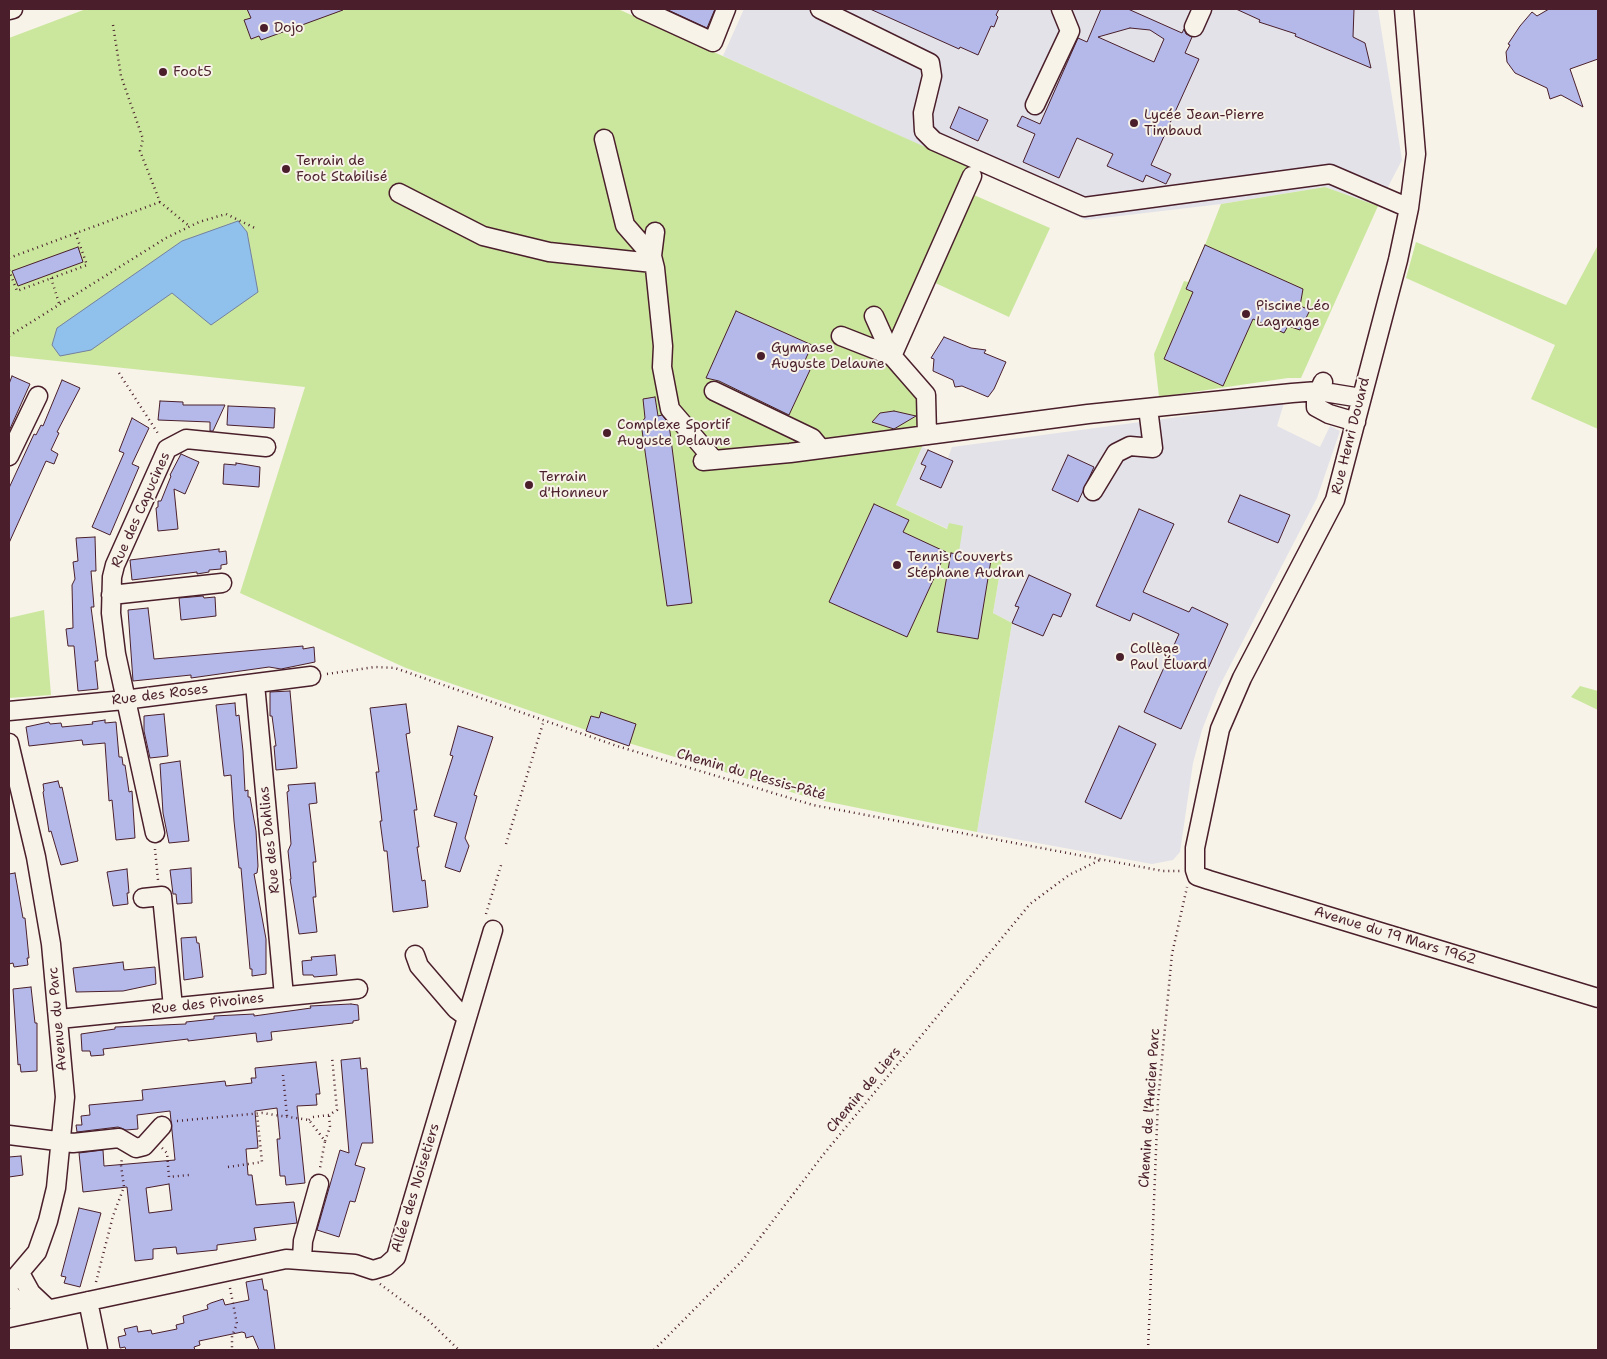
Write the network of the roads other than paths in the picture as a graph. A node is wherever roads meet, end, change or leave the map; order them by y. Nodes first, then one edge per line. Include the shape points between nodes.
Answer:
1 (13, 9) edge
2 (641, 9) edge
3 (726, 9) edge
4 (820, 9) edge
5 (1061, 9) edge
6 (1202, 9) edge
7 (1404, 9) edge
8 (9, 10) edge
9 (1194, 27) dead end
10 (1036, 105) dead end
11 (604, 139) dead end
12 (972, 176) dead end
13 (399, 193) dead end
14 (1409, 208) junction
15 (655, 232) dead end
16 (652, 259) junction
17 (874, 316) dead end
18 (840, 336) dead end
19 (892, 356) junction
20 (1321, 385) junction
21 (714, 391) dead end
22 (38, 396) dead end
23 (1361, 398) junction
24 (1148, 408) junction
25 (1356, 422) junction
26 (927, 435) junction
27 (13, 436) edge
28 (266, 447) dead end
29 (821, 449) junction
30 (9, 456) edge
31 (1092, 490) dead end
32 (222, 583) dead end
33 (111, 595) junction
34 (311, 676) road end
35 (255, 684) junction
36 (124, 700) junction
37 (9, 711) edge
38 (9, 743) edge
39 (155, 833) road end
40 (1194, 870) joint
41 (143, 898) dead end
42 (490, 922) road end
43 (415, 955) dead end
44 (358, 989) dead end
45 (284, 996) junction
46 (1598, 998) edge
47 (173, 1007) junction
48 (467, 1017) junction
49 (59, 1019) junction
50 (157, 1133) road end
51 (9, 1136) edge
52 (61, 1141) junction
53 (319, 1184) road end
54 (302, 1259) junction
55 (14, 1279) edge
56 (9, 1292) edge
57 (92, 1300) junction
58 (48, 1309) junction
59 (26, 1314) junction
60 (9, 1318) edge
61 (98, 1350) edge

1 - 8 street
2 - 3 street via 713,42
4 - 14 street via 930,63 932,76 923,113 924,131 934,141 1084,207 1330,174
5 - 10 street via 1070,31
6 - 9 street
7 - 14 street, Rue Henri Douard via 1416,154
11 - 16 street via 625,225
12 - 19 street
13 - 16 street via 483,236 549,252
14 - 23 street, Rue Henri Douard
15 - 16 street
16 - 29 street via 663,346 662,367 670,409 709,460
17 - 19 street
18 - 19 street
19 - 26 street via 926,395
20 - 23 street
20 - 24 street
20 - 25 street via 1316,407
21 - 29 street via 812,438
22 - 27 street
23 - 25 street, Rue Henri Douard
24 - 26 street
24 - 31 street via 1153,448 1130,446 1116,453
25 - 40 street, Rue Henri Douard via 1335,500 1242,678 1220,729 1195,848
26 - 29 street
27 - 30 street
28 - 33 street, Rue des Capucines via 186,439 168,449 115,565
32 - 33 street
33 - 36 street, Rue des Capucines
34 - 35 street, Rue des Roses
35 - 36 street, Rue des Roses
35 - 45 street, Rue des Dahlias
36 - 37 street, Rue des Roses
36 - 39 street, Rue des Capucines
38 - 49 street, Avenue du Parc via 36,857 51,944
40 - 46 street, Avenue du 19 Mars 1962 via 1197,876 1208,880
41 - 47 street via 162,896
42 - 48 street, Allée des Noisetiers
43 - 48 street via 419,966 456,1009
44 - 45 street, Rue des Pivoines
45 - 47 street, Rue des Pivoines
47 - 49 street, Rue des Pivoines
48 - 54 street, Allée des Noisetiers via 396,1257 386,1266 373,1270 355,1264
49 - 52 street, Avenue du Parc via 65,1097
50 - 52 street via 144,1146 136,1148 119,1138
51 - 52 street
52 - 55 street, Avenue du Parc via 56,1188 48,1221 37,1252
53 - 54 street via 303,1241
54 - 57 street via 286,1259
55 - 58 street
56 - 59 street
57 - 58 street
57 - 61 street
58 - 59 street
59 - 60 street

